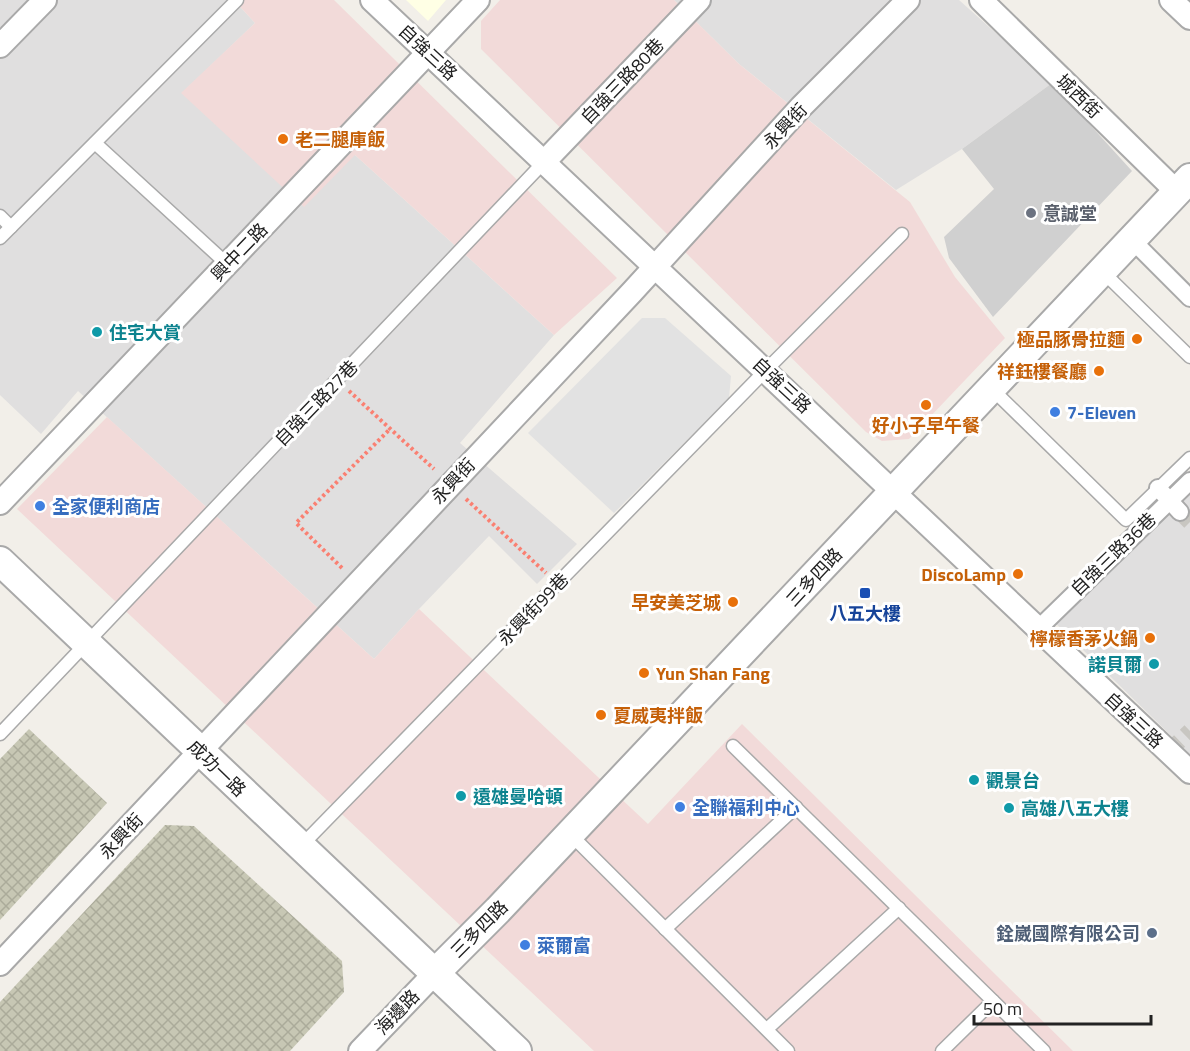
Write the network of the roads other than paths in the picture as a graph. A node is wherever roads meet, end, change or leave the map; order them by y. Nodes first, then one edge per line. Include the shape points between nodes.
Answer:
1 (45, 0) edge
2 (237, 0) edge
3 (372, 0) edge
4 (478, 0) edge
5 (908, 0) edge
6 (981, 0) edge
7 (1171, 0) edge
8 (696, 1) edge
9 (1190, 18) edge
10 (0, 46) edge
11 (428, 53) junction
12 (95, 143) junction
13 (544, 162) junction
14 (1184, 185) edge
15 (0, 216) edge
16 (11, 227) junction
17 (902, 234) dead end
18 (0, 238) edge
19 (1132, 240) junction
20 (227, 264) junction
21 (655, 266) junction
22 (1102, 271) junction
23 (1190, 298) edge
24 (1190, 357) edge
25 (766, 370) junction
26 (992, 389) junction
27 (1190, 458) edge
28 (1190, 481) edge
29 (894, 490) junction
30 (1169, 500) junction
31 (0, 503) edge
32 (0, 561) edge
33 (1038, 629) junction
34 (87, 643) junction
35 (0, 734) edge
36 (733, 746) dead end
37 (200, 751) junction
38 (1190, 772) edge
39 (796, 807) junction
40 (570, 834) junction
41 (300, 847) junction
42 (899, 908) junction
43 (665, 929) junction
44 (0, 964) edge
45 (435, 974) junction
46 (993, 1001) junction
47 (766, 1029) junction
48 (360, 1051) edge
49 (517, 1051) edge
50 (788, 1051) edge
51 (942, 1051) edge
52 (1044, 1051) edge

1 - 10 street
2 - 12 lane
3 - 11 street, 自強三路
4 - 11 street, 興中二路
5 - 21 street, 永興街 via 801,107
6 - 14 street, 城西街
7 - 9 street
8 - 13 street, 自強三路80巷
11 - 13 street, 自強三路
11 - 20 street, 興中二路
12 - 16 lane
12 - 20 lane
13 - 21 street, 自強三路
13 - 34 lane, 自強三路27巷
14 - 19 street, 三多四路
15 - 16 lane
16 - 18 lane
17 - 25 lane, 永興街99巷
19 - 22 street, 三多四路
19 - 23 street
20 - 31 street, 興中二路
21 - 25 street, 自強三路
21 - 37 street, 永興街
22 - 24 lane
22 - 26 street, 三多四路
25 - 29 street, 自強三路
25 - 41 lane, 永興街99巷
26 - 29 street, 三多四路
26 - 30 lane via 1126,520
27 - 30 lane
28 - 30 street, 自強三路36巷
29 - 33 street, 自強三路
29 - 40 street, 三多四路
30 - 33 street, 自強三路36巷
32 - 34 street, 成功一路
33 - 38 street, 自強三路
34 - 35 lane, 自強三路27巷
34 - 37 street, 成功一路
36 - 39 lane
37 - 41 street, 成功一路
37 - 44 street, 永興街
39 - 42 lane
39 - 43 lane
40 - 43 lane
40 - 45 street, 三多四路
41 - 45 street, 成功一路
42 - 46 lane
42 - 47 lane
43 - 47 lane
45 - 48 street, 海邊路
45 - 49 street, 成功一路
46 - 51 lane
46 - 52 lane
47 - 50 lane

